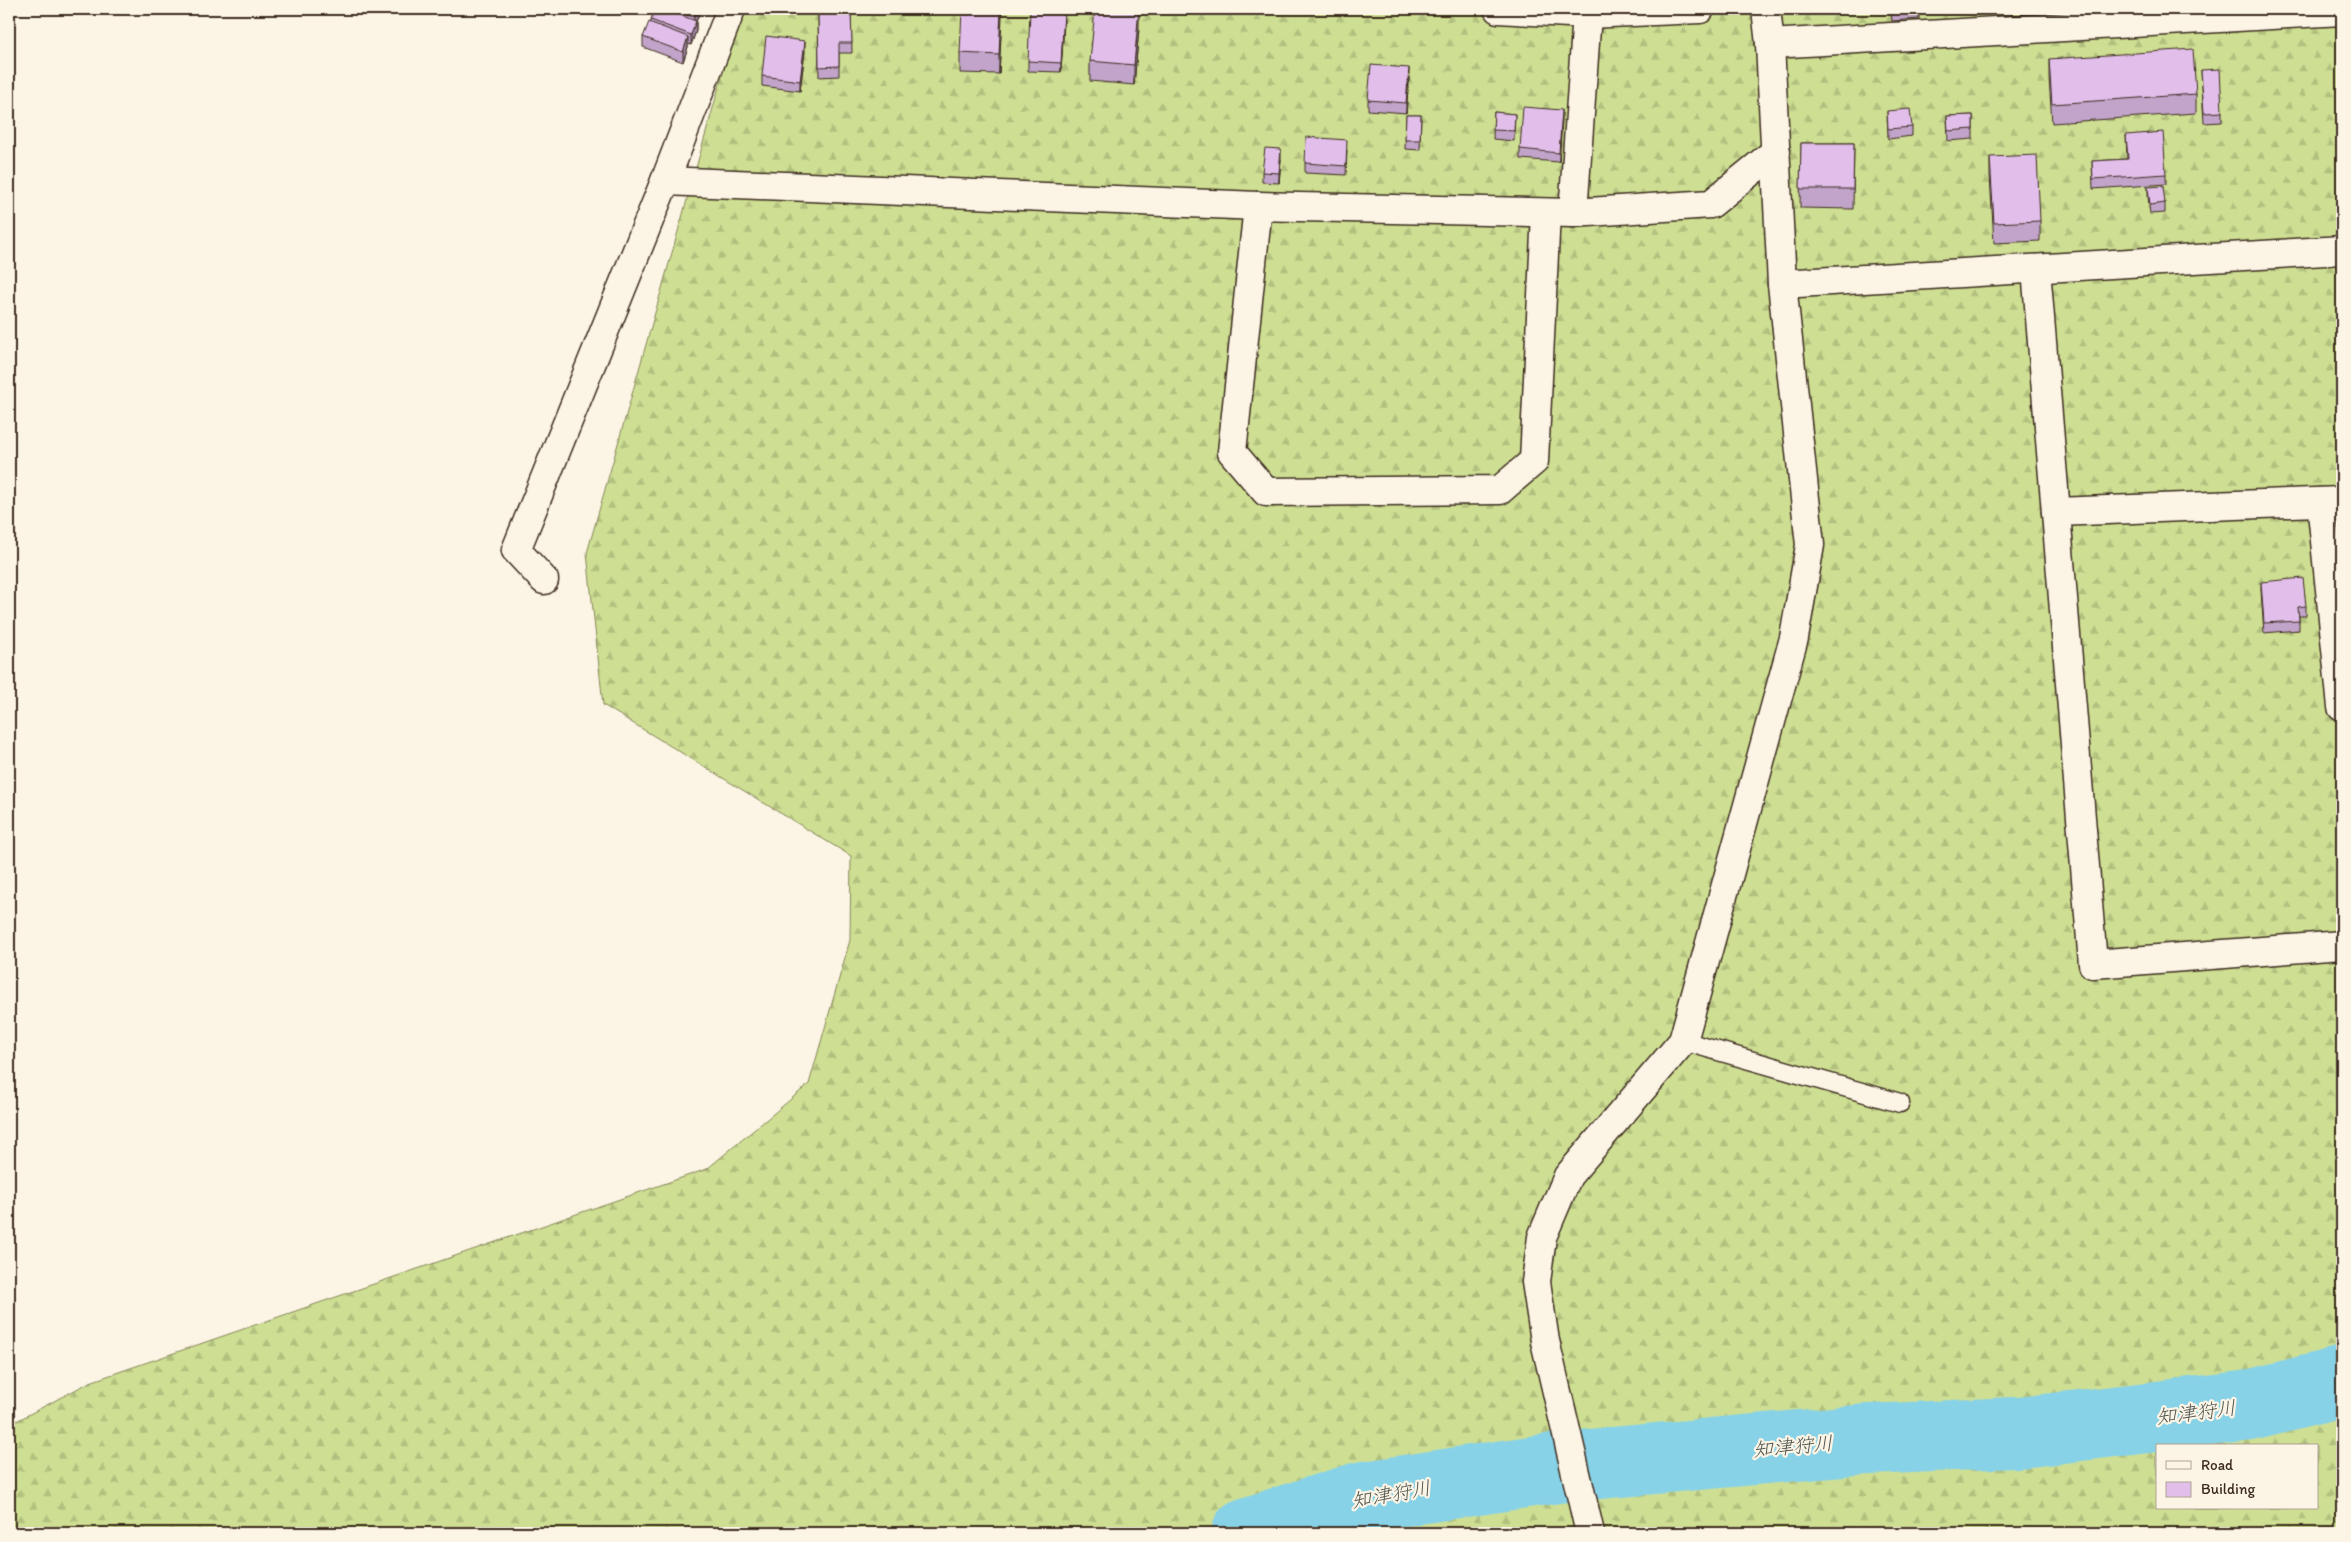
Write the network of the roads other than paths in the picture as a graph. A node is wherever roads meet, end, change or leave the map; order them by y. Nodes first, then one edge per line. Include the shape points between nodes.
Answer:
1 (731, 9) edge
2 (1498, 9) edge
3 (1700, 9) edge
4 (1766, 9) edge
5 (2342, 11) edge
6 (1588, 14) junction
7 (1770, 44) junction
8 (1776, 151) junction
9 (665, 181) junction
10 (1258, 206) junction
11 (1559, 213) junction
12 (2342, 250) edge
13 (2036, 269) junction
14 (1782, 284) junction
15 (2332, 502) edge
16 (2056, 512) junction
17 (544, 580) dead end
18 (2342, 707) edge
19 (2342, 945) edge
20 (1683, 1041) junction
21 (1900, 1103) dead end
22 (1590, 1533) edge

1 - 9 street
2 - 6 street
3 - 6 street
4 - 7 street
5 - 7 street
6 - 11 street
7 - 8 street
8 - 11 street via 1711,204
8 - 14 street
9 - 10 street
9 - 17 street via 516,550
10 - 11 street
10 - 11 street via 1232,452 1266,492 1500,490 1534,461
12 - 13 street
13 - 14 street
13 - 16 street
14 - 20 street via 1810,545 1794,638
15 - 16 street
15 - 18 street
16 - 19 street via 2093,964
20 - 21 lane
20 - 22 street via 1568,1176 1542,1237 1536,1282 1545,1341

